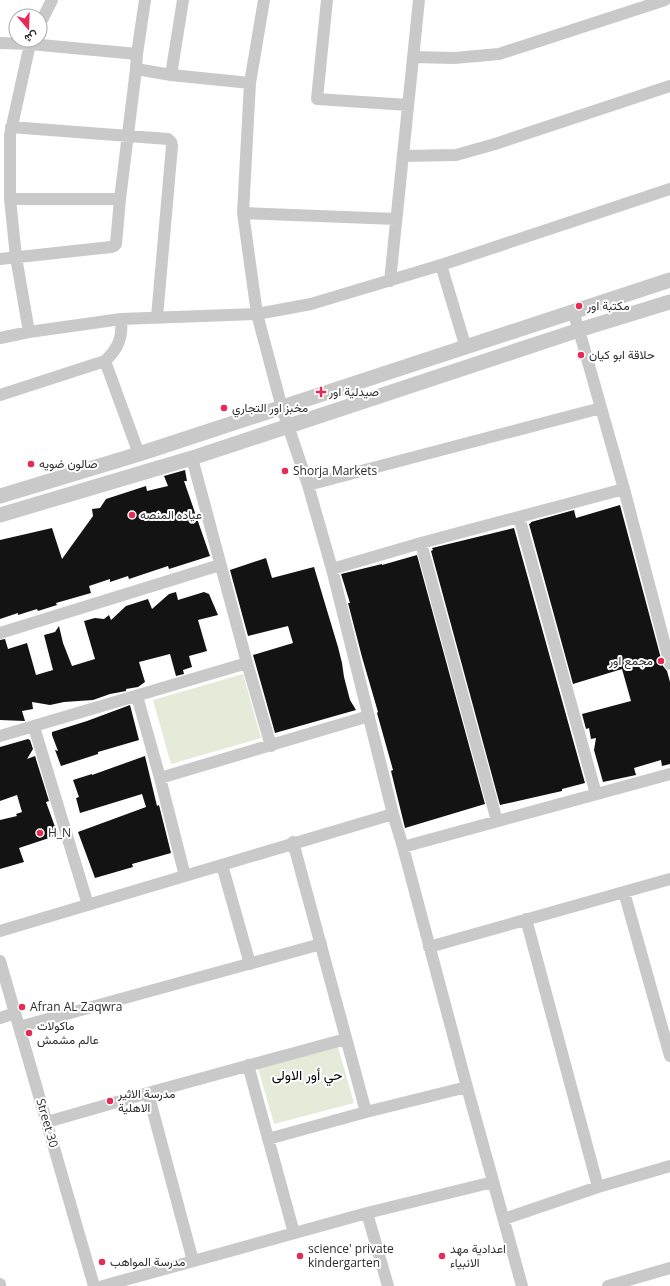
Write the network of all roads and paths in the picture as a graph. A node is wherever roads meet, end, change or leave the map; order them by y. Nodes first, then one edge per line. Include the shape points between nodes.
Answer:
1 (145, 0) edge
2 (183, 0) edge
3 (264, 0) edge
4 (326, 0) edge
5 (419, 0) edge
6 (665, 0) edge
7 (48, 44) edge
8 (30, 48) edge
9 (137, 54) junction
10 (413, 57) junction
11 (136, 69) junction
12 (171, 75) junction
13 (250, 83) junction
14 (669, 88) edge
15 (408, 105) junction
16 (11, 127) junction
17 (128, 136) junction
18 (403, 156) junction
19 (670, 189) edge
20 (10, 199) junction
21 (120, 199) junction
22 (242, 213) junction
23 (396, 219) junction
24 (16, 257) junction
25 (0, 258) edge
26 (441, 265) junction
27 (670, 280) edge
28 (390, 281) junction
29 (670, 302) edge
30 (573, 312) junction
31 (258, 314) junction
32 (157, 317) junction
33 (122, 320) junction
34 (579, 330) junction
35 (29, 332) junction
36 (0, 338) edge
37 (466, 348) junction
38 (105, 361) junction
39 (0, 395) edge
40 (282, 408) junction
41 (601, 408) junction
42 (289, 427) junction
43 (139, 454) junction
44 (192, 458) junction
45 (308, 485) junction
46 (624, 489) junction
47 (0, 496) edge
48 (0, 515) edge
49 (519, 517) junction
50 (421, 543) junction
51 (220, 565) junction
52 (332, 569) junction
53 (665, 623) edge
54 (0, 633) edge
55 (247, 663) junction
56 (670, 664) edge
57 (137, 696) junction
58 (369, 716) junction
59 (34, 726) junction
60 (0, 736) edge
61 (271, 746) junction
62 (670, 774) edge
63 (160, 778) junction
64 (596, 794) junction
65 (393, 814) junction
66 (498, 821) junction
67 (293, 842) junction
68 (403, 847) junction
69 (222, 865) junction
70 (185, 876) junction
71 (670, 879) edge
72 (624, 892) junction
73 (88, 905) junction
74 (526, 919) junction
75 (0, 930) edge
76 (321, 944) junction
77 (429, 947) junction
78 (0, 961) edge
79 (250, 964) junction
80 (15, 1013) junction
81 (0, 1018) edge
82 (19, 1027) junction
83 (346, 1039) junction
84 (670, 1056) edge
85 (248, 1066) junction
86 (466, 1087) junction
87 (148, 1093) junction
88 (366, 1112) junction
89 (47, 1122) junction
90 (268, 1139) junction
91 (670, 1166) edge
92 (493, 1182) junction
93 (598, 1187) junction
94 (367, 1213) junction
95 (504, 1218) junction
96 (294, 1233) junction
97 (193, 1261) junction
98 (670, 1268) edge
99 (94, 1286) edge
100 (103, 1286) edge
101 (388, 1286) edge
102 (522, 1286) edge
103 (608, 1286) edge

1 - 9 street
2 - 12 street
3 - 13 street
4 - 15 street via 317,99
5 - 10 street
6 - 10 street via 499,54 454,58
7 - 9 street
8 - 16 street
9 - 11 street
10 - 15 street
11 - 12 street
11 - 17 street
12 - 13 street
13 - 22 street
14 - 18 street via 456,155
15 - 18 street
16 - 17 street
16 - 20 street
17 - 21 street
17 - 32 street via 168,139 172,146
18 - 23 street
19 - 26 street
20 - 21 street
20 - 24 street
21 - 24 street via 114,246
22 - 23 street
22 - 31 street
23 - 28 street
24 - 25 street
24 - 35 street
26 - 28 street
26 - 37 street
27 - 30 street
28 - 31 street via 311,304
29 - 34 street
30 - 34 street
30 - 37 street
31 - 32 street
31 - 40 street
32 - 33 street
33 - 35 street
33 - 38 street via 121,338
34 - 41 street
34 - 42 street
35 - 36 street
37 - 40 street
38 - 39 street
38 - 43 street
40 - 42 street
40 - 43 street
41 - 45 street
41 - 46 street
42 - 44 street
42 - 45 street
43 - 47 street
44 - 48 street
44 - 51 street
45 - 52 street
46 - 49 street
46 - 53 street
49 - 50 street
49 - 64 street
50 - 52 street
50 - 66 street
51 - 54 street
51 - 55 street
52 - 58 street
53 - 56 street
55 - 57 street
55 - 61 street
57 - 59 street
57 - 63 street
58 - 61 street
58 - 65 street
59 - 60 street
59 - 73 street
61 - 63 street
62 - 64 street
63 - 70 street
64 - 66 street
65 - 67 street
65 - 68 street
66 - 68 street
67 - 69 street
67 - 76 street
68 - 77 street
69 - 70 street
69 - 79 street
70 - 73 street
71 - 72 street
72 - 74 street
72 - 84 street
73 - 75 street
74 - 77 street
74 - 93 street
76 - 79 street
76 - 83 street
77 - 86 street
78 - 80 street, Street 30
79 - 82 street
80 - 81 street
80 - 82 street, Street 30
82 - 89 street, Street 30
83 - 85 street
83 - 88 street
85 - 87 street
85 - 90 street
86 - 88 street
86 - 92 street
87 - 89 street
87 - 97 street
88 - 90 street
89 - 99 street, Street 30
90 - 96 street
91 - 93 street
92 - 94 street
92 - 95 street
93 - 95 street
94 - 96 street
94 - 101 street
95 - 102 street
96 - 97 street
97 - 100 street
98 - 103 street

